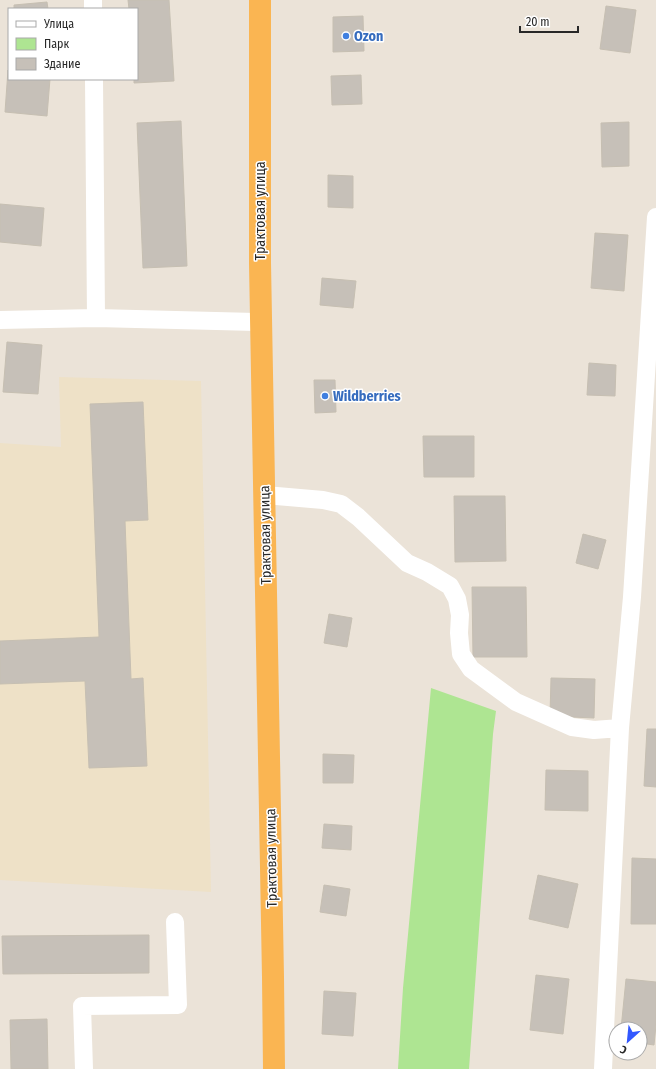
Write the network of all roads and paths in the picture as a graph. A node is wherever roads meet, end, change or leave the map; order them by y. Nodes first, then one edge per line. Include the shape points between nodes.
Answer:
1 (260, 0) edge
2 (94, 80) edge
3 (656, 217) edge
4 (96, 318) junction
5 (0, 320) edge
6 (261, 322) junction
7 (264, 495) junction
8 (620, 728) junction
9 (175, 922) dead end
10 (84, 1069) edge
11 (274, 1069) edge
12 (603, 1069) edge

1 - 6 highway, Трактовая улица
2 - 4 street
3 - 8 street via 632,597
4 - 5 street
4 - 6 street
6 - 7 highway, Трактовая улица
7 - 8 street via 341,504 358,516 407,563 450,586 457,599 460,615 460,654 471,669 516,702 572,727 594,730
7 - 11 highway, Трактовая улица
8 - 12 street
9 - 10 street via 178,1005 82,1006

